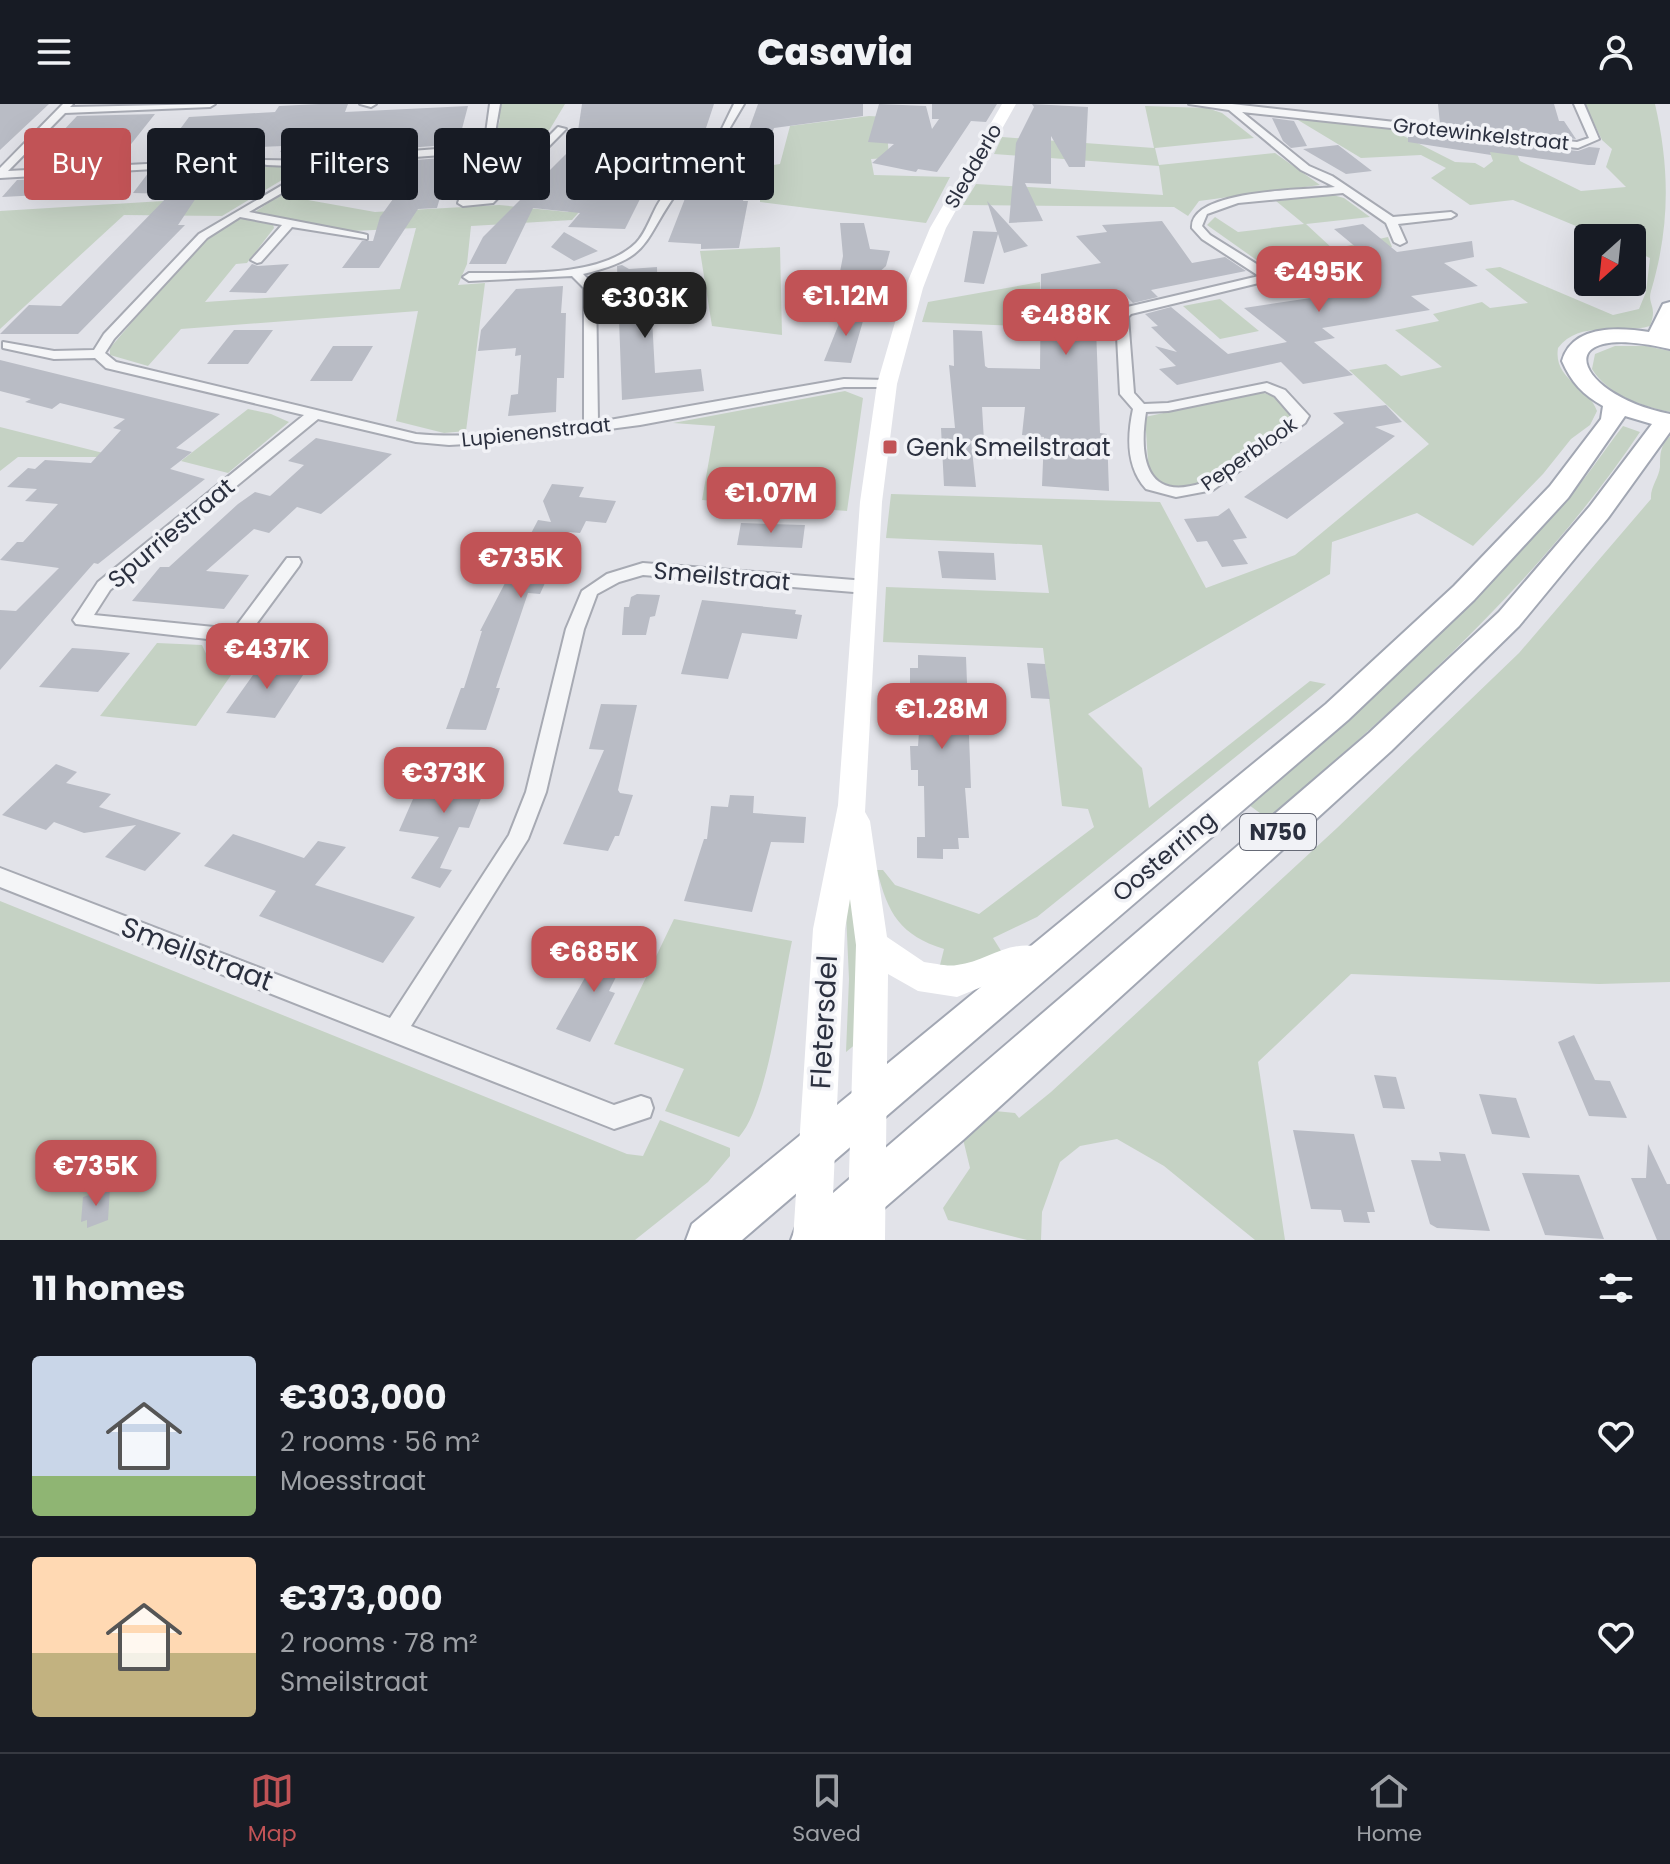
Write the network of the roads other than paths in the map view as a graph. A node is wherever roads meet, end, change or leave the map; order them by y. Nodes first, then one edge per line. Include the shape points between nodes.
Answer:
1 (210, 104) edge
2 (495, 104) edge
3 (739, 104) edge
4 (1009, 104) edge
5 (1194, 104) edge
6 (1579, 104) edge
7 (1229, 106) junction
8 (65, 107) edge
9 (492, 128) edge
10 (725, 128) edge
11 (561, 129) dead end
12 (550, 140) edge
13 (267, 162) dead end
14 (281, 163) edge
15 (147, 167) edge
16 (0, 175) edge
17 (281, 187) edge
18 (1343, 190) junction
19 (464, 200) edge
20 (490, 200) edge
21 (665, 200) edge
22 (238, 213) junction
23 (1451, 215) dead end
24 (1391, 221) junction
25 (289, 223) junction
26 (938, 228) joint
27 (363, 237) dead end
28 (1400, 242) dead end
29 (257, 260) dead end
30 (1312, 267) dead end
31 (577, 274) junction
32 (469, 277) dead end
33 (1272, 279) junction
34 (1670, 308) edge
35 (1663, 341) edge
36 (8, 345) dead end
37 (98, 354) junction
38 (887, 384) junction
39 (1615, 402) junction
40 (1140, 408) junction
41 (316, 413) junction
42 (1668, 421) edge
43 (591, 427) junction
44 (293, 562) dead end
45 (866, 587) junction
46 (239, 636) junction
47 (226, 652) dead end
48 (852, 805) junction
49 (0, 877) edge
50 (872, 945) junction
51 (1039, 961) junction
52 (394, 1032) junction
53 (868, 1103) junction
54 (641, 1108) dead end
55 (815, 1153) junction
56 (868, 1193) junction
57 (708, 1240) edge
58 (812, 1240) edge
59 (866, 1240) edge

1 - 8 street
2 - 9 street
3 - 10 street
4 - 26 street, Sledderlo
5 - 7 street
6 - 7 street, Grotewinkelstraat via 1594,139 1578,145
7 - 18 street via 1305,168
8 - 16 street
11 - 12 street
13 - 14 street
15 - 16 street
17 - 22 street
18 - 24 street
18 - 33 street via 1231,202 1209,207 1199,216 1196,226 1206,237
19 - 20 street
21 - 31 street via 637,248
22 - 25 street
22 - 37 street via 203,236
23 - 24 street
24 - 28 street
25 - 27 street
25 - 29 street
26 - 38 street, Fletersdel via 914,288
30 - 33 street
31 - 32 street
31 - 43 street via 590,287
33 - 40 street, Peperblook via 1124,313 1127,394
34 - 35 main road
35 - 39 main road via 1606,337 1576,350 1573,361 1579,375
36 - 37 street, Lupienenstraat via 54,355
37 - 41 street, Lupienenstraat via 111,365
38 - 43 street, Lupienenstraat via 844,383
38 - 45 street, Fletersdel
39 - 42 main road
39 - 51 main road, Oosterring / N750 via 1613,420 1559,492 1464,593 1337,712
40 - 40 street, Peperblook via 1136,423 1143,477 1151,486 1176,492 1208,487 1302,416 1280,393 1258,387
41 - 43 street, Lupienenstraat via 449,441
41 - 46 street, Spurriestraat via 104,586 82,620
42 - 56 main road, N750 via 1499,629 1380,742
44 - 46 street
45 - 48 street, Fletersdel
45 - 52 street, Smeilstraat via 643,569 590,591 575,629 536,792 518,839
46 - 47 street
48 - 50 street, Fletersdel
48 - 55 street, Fletersdel via 829,929
49 - 52 street, Smeilstraat
50 - 51 street via 918,976 957,981 1000,964
50 - 53 street, Fletersdel
51 - 53 main road, Oosterring / N750
52 - 54 street, Smeilstraat via 614,1117
53 - 55 main road, Oosterring / N750
53 - 56 street, Fletersdel
55 - 57 main road, Oosterring / N750
55 - 58 street, Fletersdel
56 - 58 main road, N750
56 - 59 street, Fletersdel

